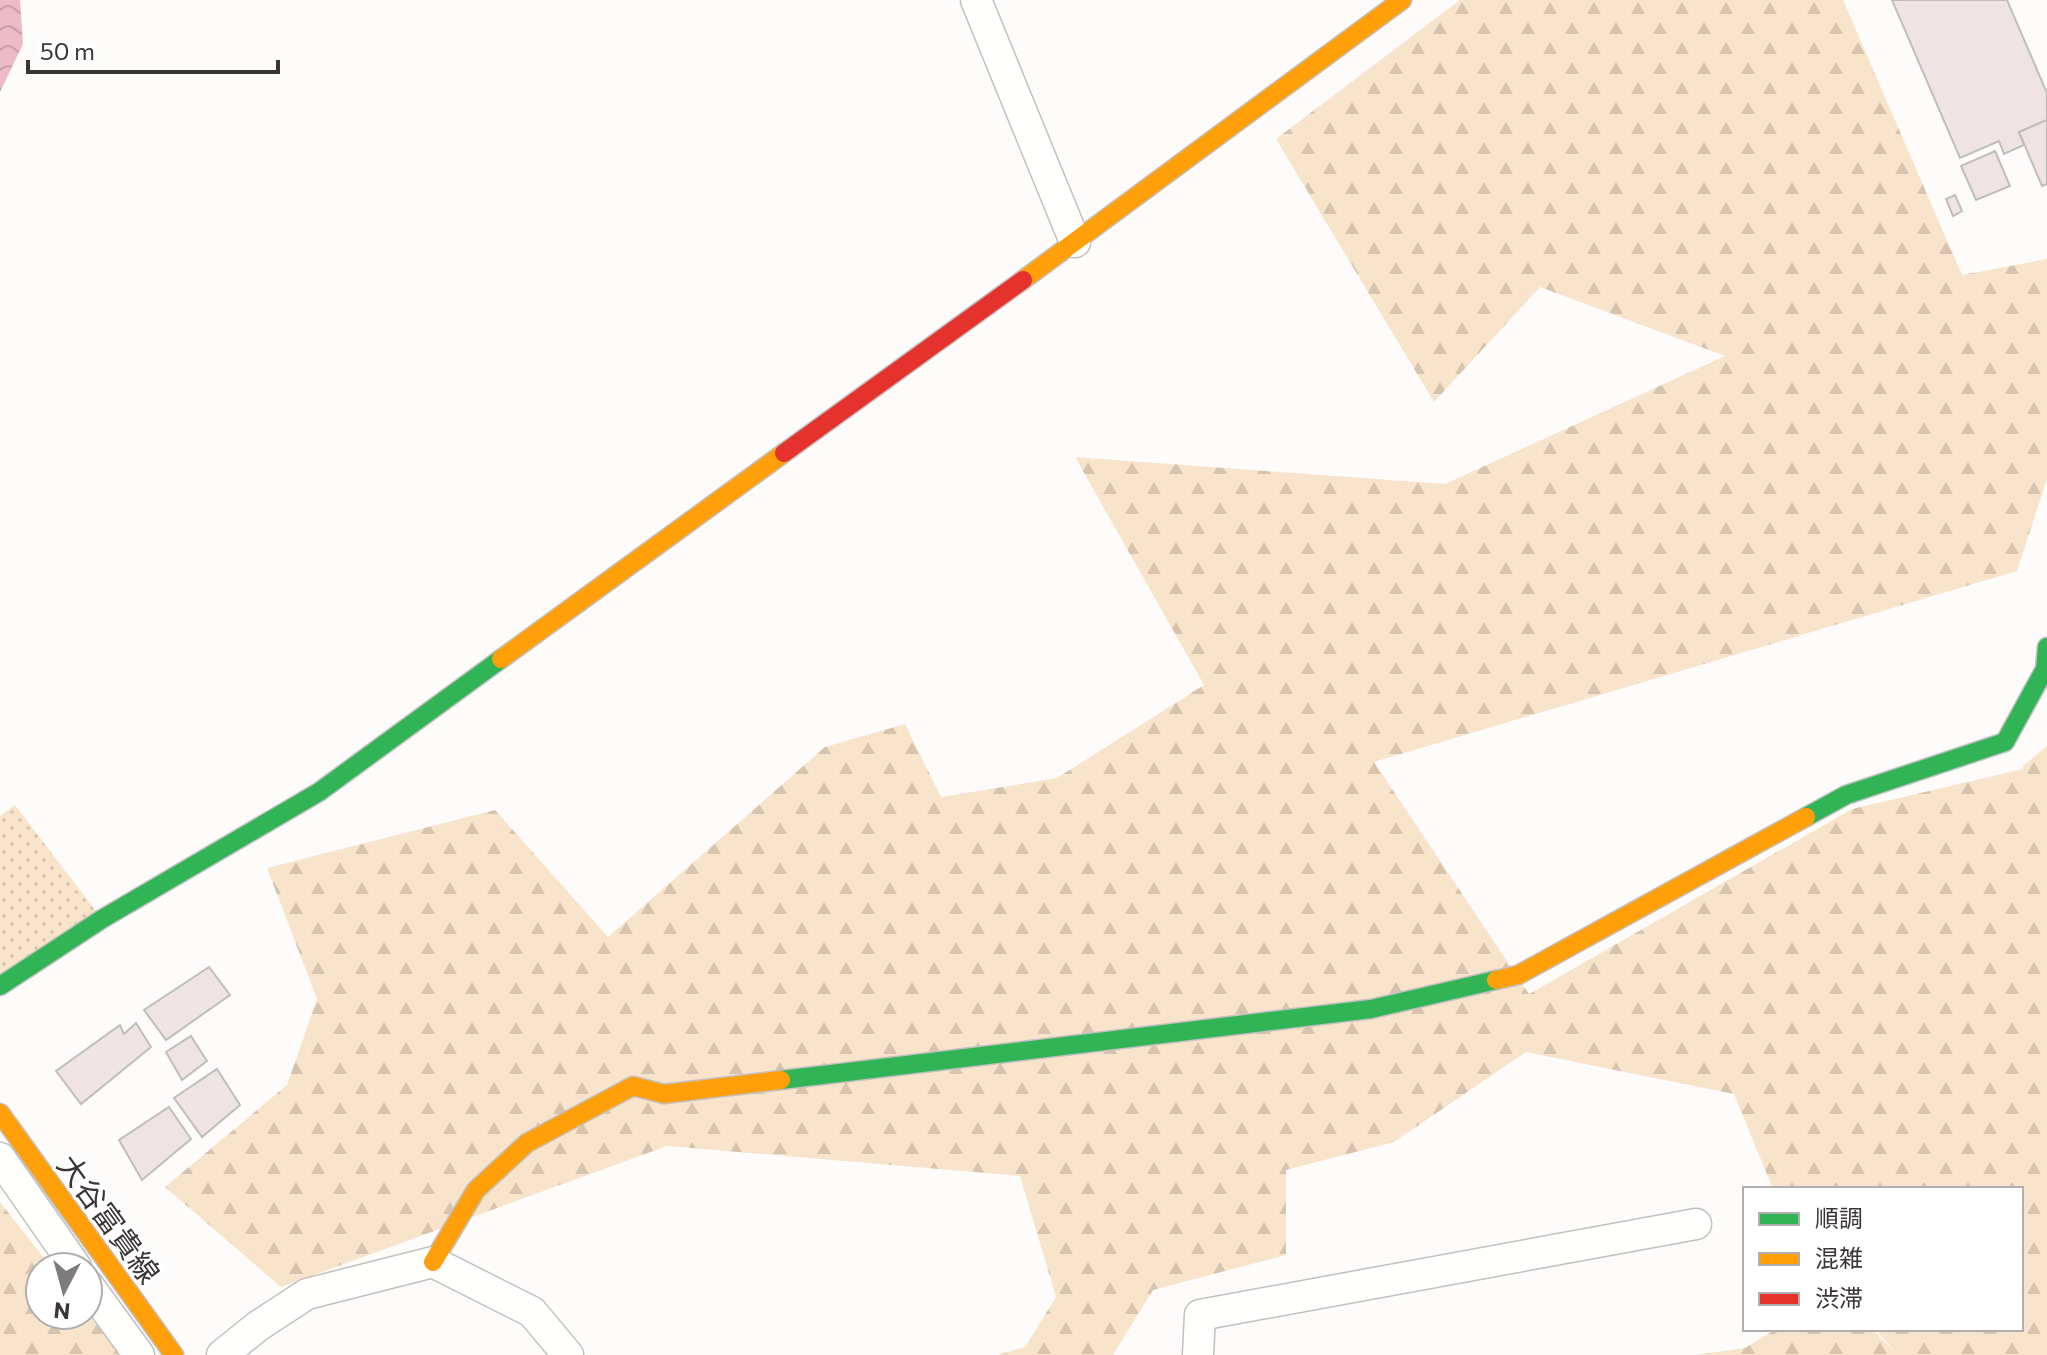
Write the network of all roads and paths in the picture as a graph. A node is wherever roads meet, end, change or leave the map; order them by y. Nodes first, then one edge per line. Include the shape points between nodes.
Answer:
1 (976, 0) edge
2 (1402, 0) edge
3 (1075, 242) junction
4 (2047, 647) edge
5 (0, 986) edge
6 (0, 1113) edge
7 (0, 1158) edge
8 (1696, 1224) dead end
9 (65, 1251) edge
10 (433, 1262) junction
11 (104, 1307) edge
12 (139, 1355) edge
13 (174, 1355) edge
14 (222, 1355) edge
15 (568, 1355) edge
16 (1198, 1355) edge

1 - 3 street
2 - 3 street
3 - 5 street via 319,792 102,919
4 - 10 street via 2045,669 2005,742 1846,795 1518,975 1371,1009 664,1094 633,1086 527,1143 476,1190
6 - 13 street, 大谷富貴線
7 - 9 street
8 - 16 street via 1200,1315
10 - 14 street via 307,1294
10 - 15 street via 532,1312
11 - 12 street

